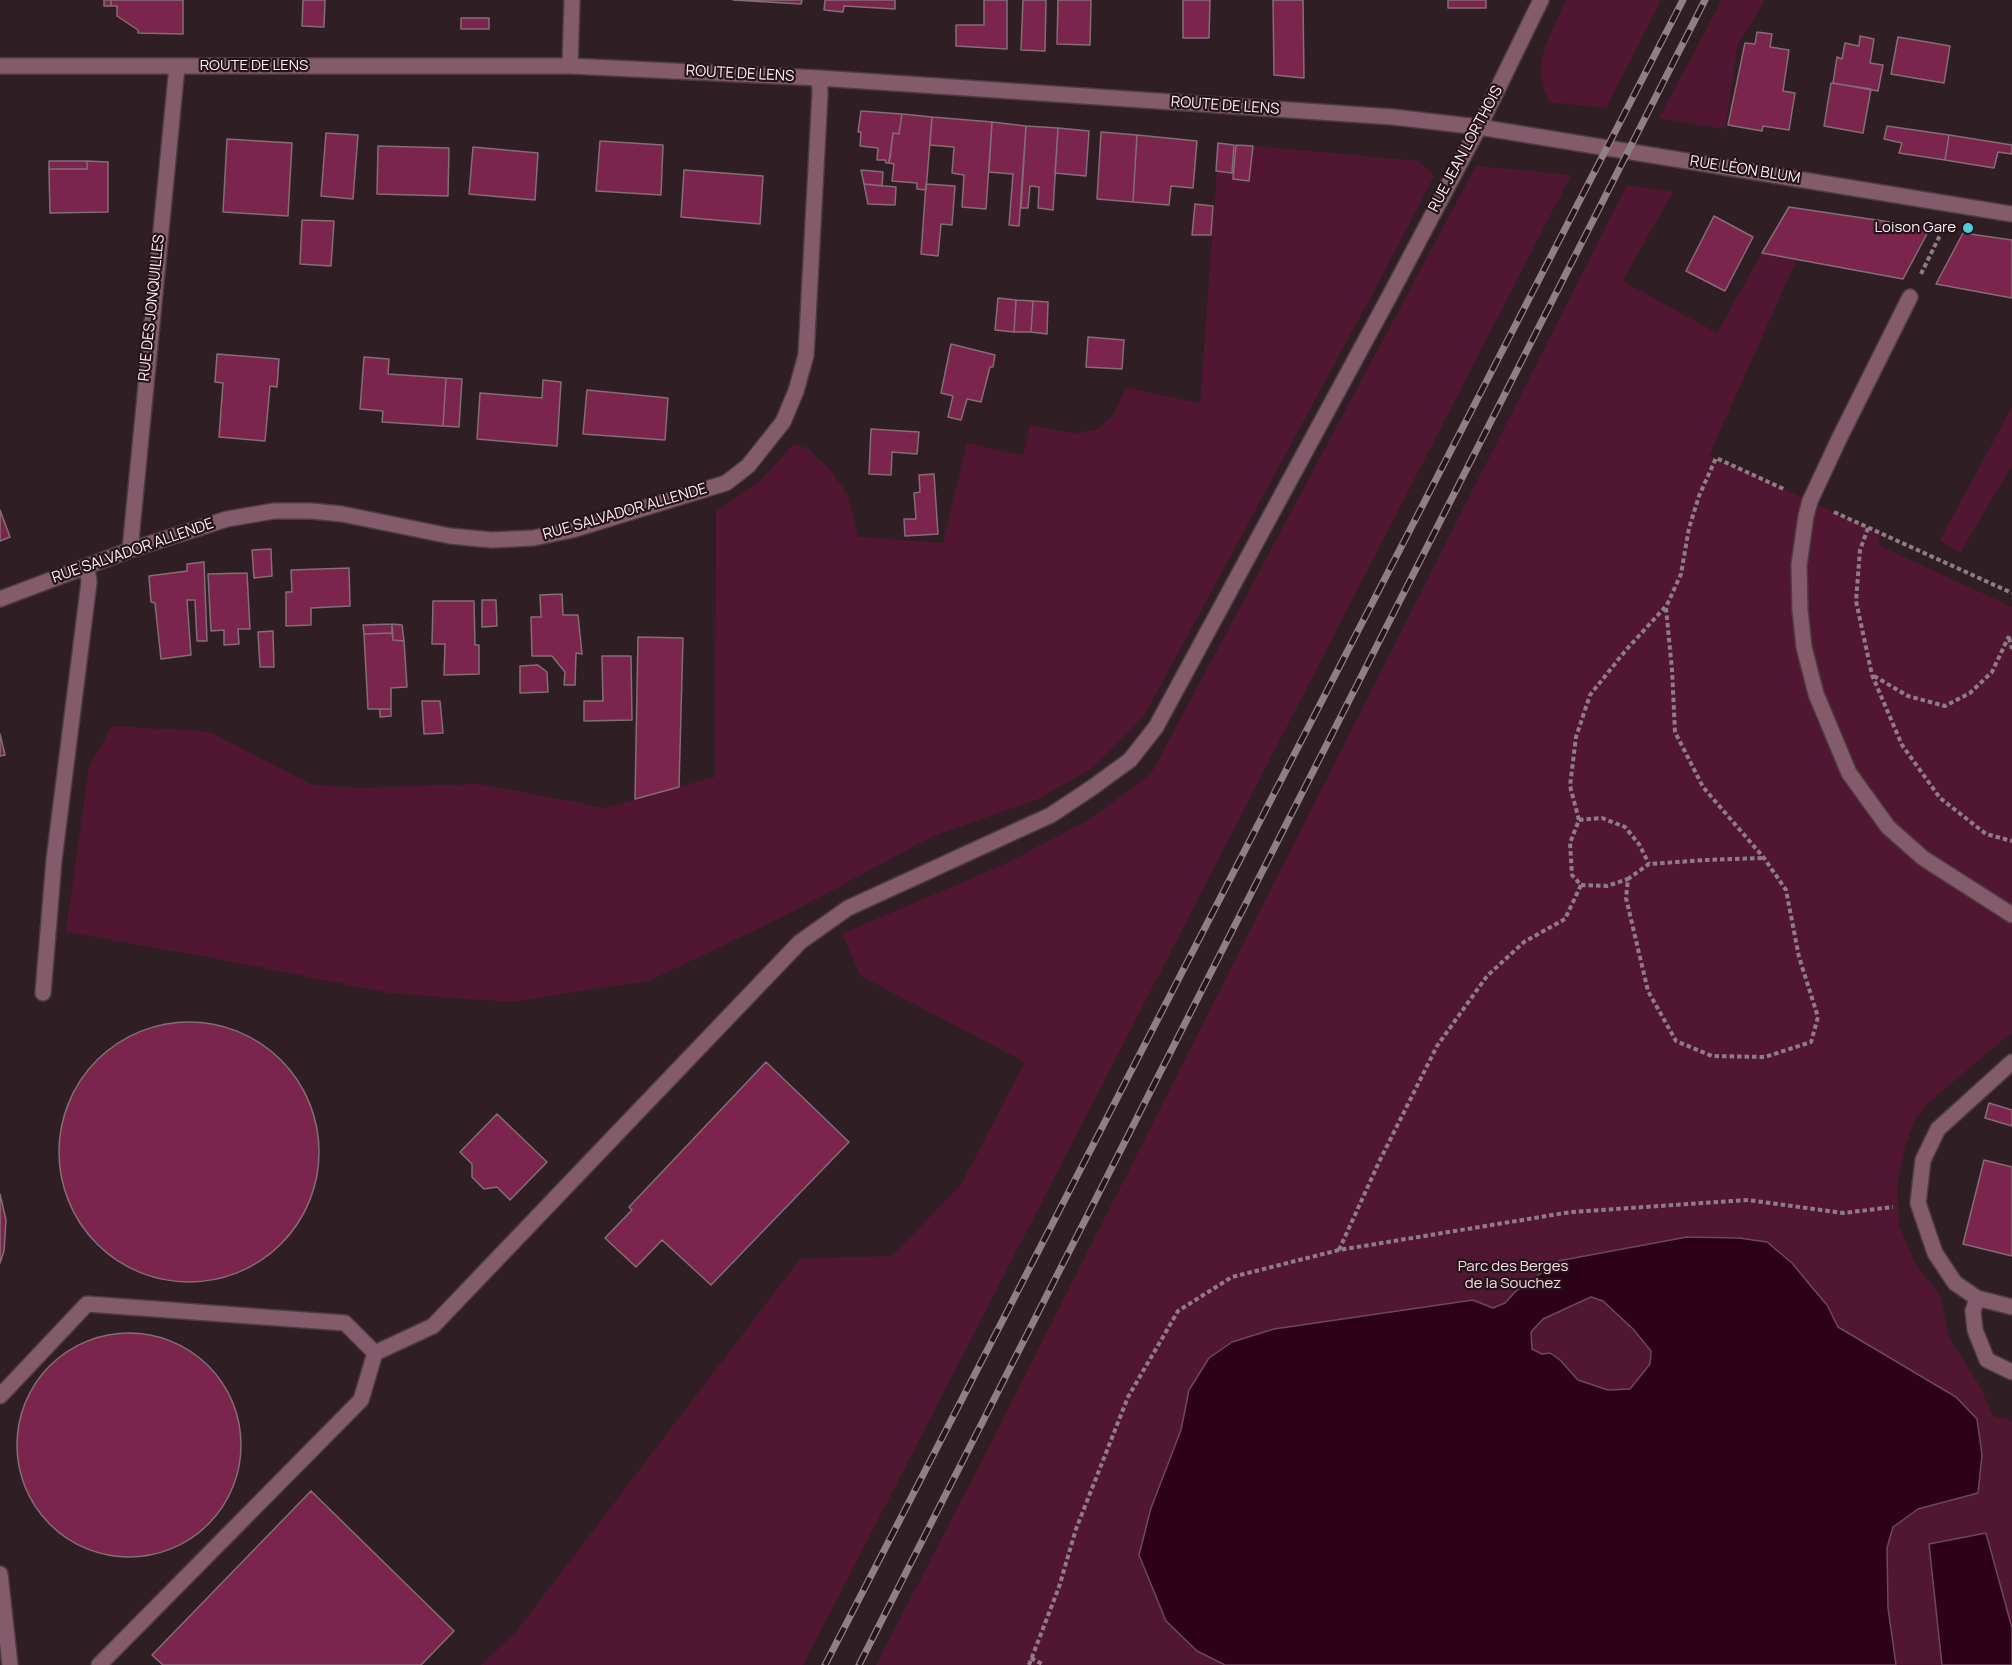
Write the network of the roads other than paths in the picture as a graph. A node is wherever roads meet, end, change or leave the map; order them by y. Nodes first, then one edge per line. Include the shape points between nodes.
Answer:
1 (572, 0) edge
2 (1541, 0) edge
3 (0, 66) edge
4 (177, 66) junction
5 (570, 66) junction
6 (819, 78) junction
7 (1479, 127) junction
8 (2012, 214) edge
9 (1910, 297) dead end
10 (130, 550) junction
11 (87, 566) junction
12 (0, 599) edge
13 (2012, 915) edge
14 (43, 993) dead end
15 (2012, 1062) edge
16 (1977, 1298) junction
17 (2012, 1308) edge
18 (375, 1353) junction
19 (2012, 1372) edge
20 (0, 1396) edge
21 (0, 1574) edge
22 (10, 1665) edge
23 (99, 1665) edge

1 - 5 street
2 - 7 street, RUE JEAN LORTHOIS
3 - 4 street, ROUTE DE LENS
4 - 5 street, ROUTE DE LENS
4 - 10 street, RUE DES JONQUILLES
5 - 6 street, ROUTE DE LENS
6 - 7 street, ROUTE DE LENS via 1393,117
6 - 10 street, RUE SALVADOR ALLENDE via 806,355 783,422 748,466 726,483 533,538 450,536 342,514 274,511 227,519
7 - 8 street, RUE LÉON BLUM
7 - 18 street, RUE JEAN LORTHOIS via 1156,727 1130,760 1051,815 848,908 800,942 433,1326
9 - 13 street via 1810,501 1799,565 1804,647 1816,694 1849,773 1888,827 1923,858
10 - 11 street, RUE SALVADOR ALLENDE
11 - 12 street, RUE SALVADOR ALLENDE
11 - 14 street via 89,582 54,860
15 - 16 street via 1938,1129 1923,1160 1918,1203 1935,1253 1955,1283
16 - 17 street
16 - 19 street via 1973,1311 1975,1330 1988,1360
18 - 20 street via 345,1323 87,1304
18 - 23 street via 361,1400
21 - 22 street

